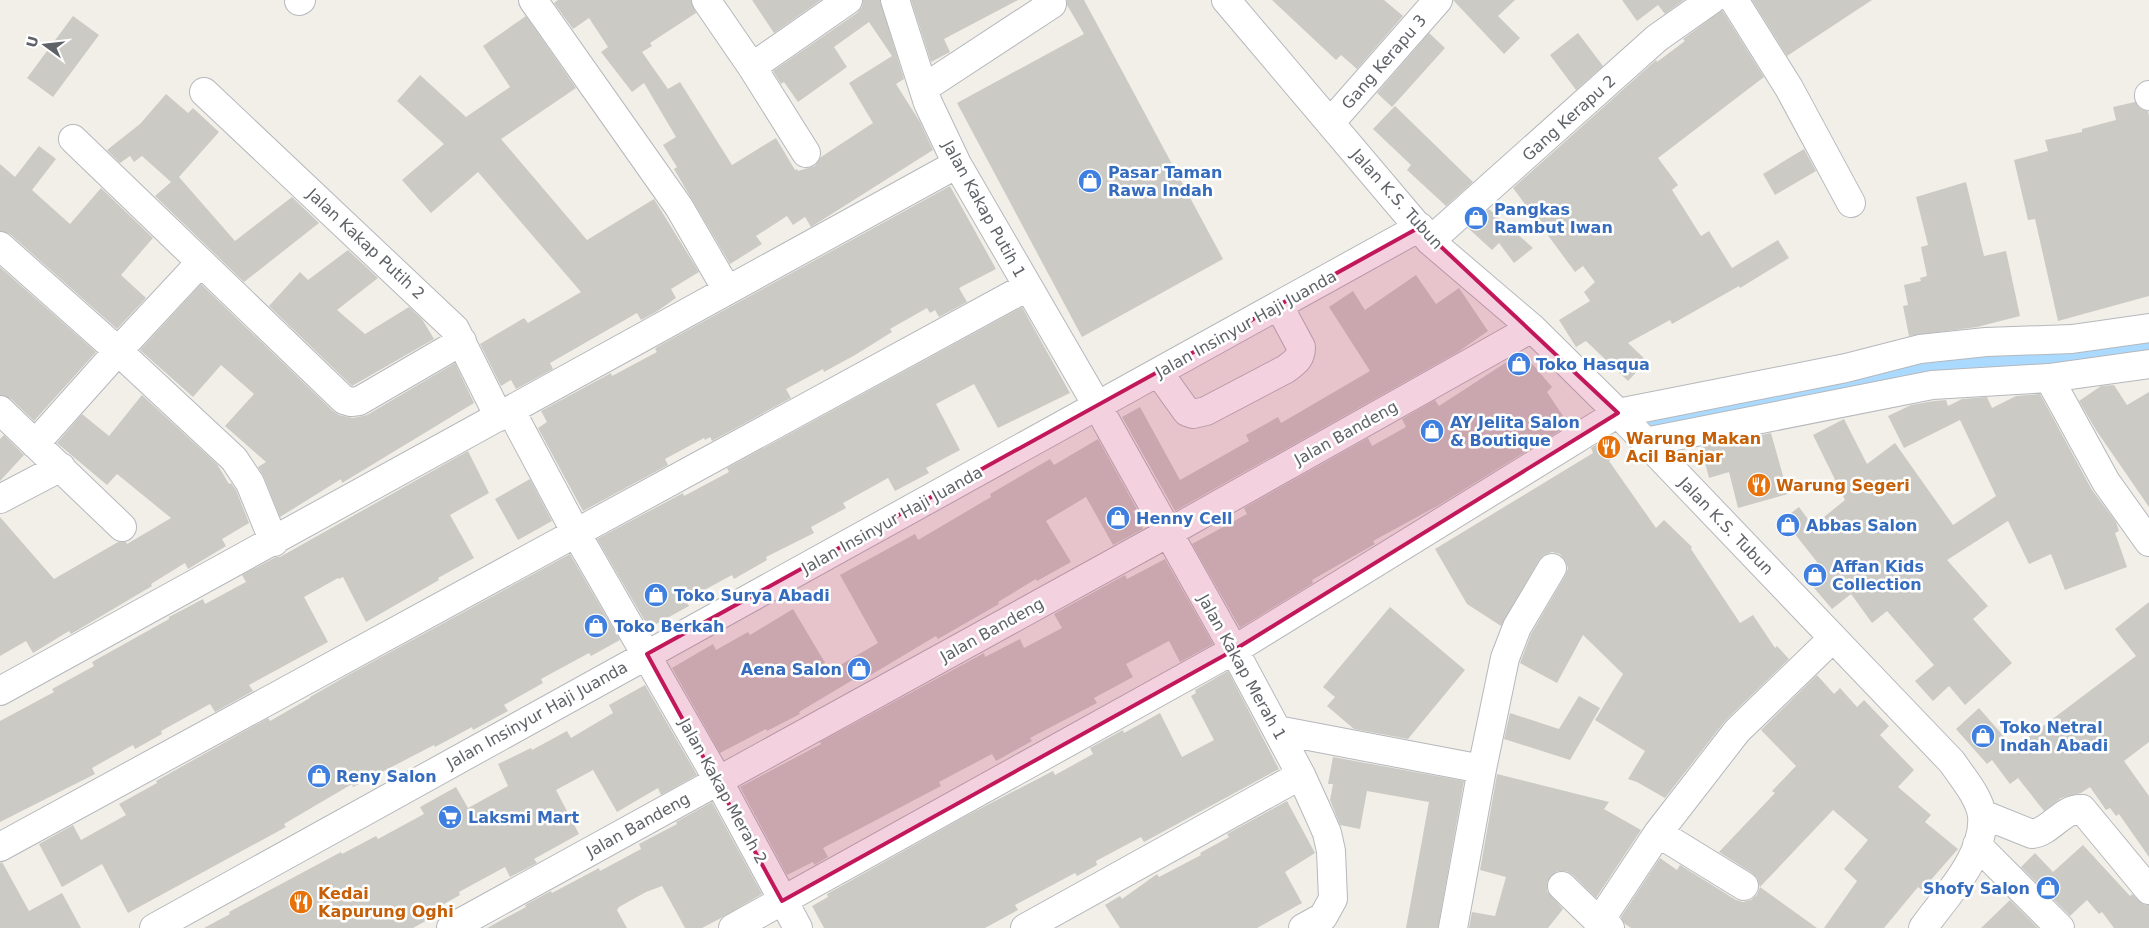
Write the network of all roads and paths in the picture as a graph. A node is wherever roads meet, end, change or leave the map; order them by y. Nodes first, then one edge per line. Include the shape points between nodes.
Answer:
1 (533, 0) edge
2 (706, 0) edge
3 (848, 0) edge
4 (896, 0) edge
5 (1226, 0) edge
6 (1438, 0) edge
7 (1711, 0) edge
8 (1734, 0) edge
9 (1052, 4) dead end
10 (752, 67) junction
11 (924, 88) junction
12 (204, 92) dead end
13 (1330, 124) junction
14 (73, 139) dead end
15 (806, 153) dead end
16 (957, 164) junction
17 (1851, 203) dead end
18 (1425, 234) junction
19 (0, 246) edge
20 (200, 263) junction
21 (1027, 287) junction
22 (727, 290) junction
23 (1279, 306) junction
24 (1532, 328) junction
25 (2149, 328) edge
26 (462, 341) junction
27 (118, 351) junction
28 (2149, 364) edge
29 (1159, 373) junction
30 (2049, 378) junction
31 (1098, 407) junction
32 (0, 410) edge
33 (1618, 413) junction
34 (505, 414) junction
35 (1645, 442) junction
36 (36, 444) junction
37 (61, 466) junction
38 (0, 499) edge
39 (122, 527) dead end
40 (576, 533) junction
41 (1168, 533) junction
42 (274, 542) junction
43 (2149, 542) edge
44 (1552, 568) dead end
45 (1834, 638) junction
46 (1234, 650) junction
47 (647, 654) junction
48 (0, 692) edge
49 (1277, 730) junction
50 (1482, 769) junction
51 (1300, 775) junction
52 (718, 780) junction
53 (1982, 814) junction
54 (1658, 833) junction
55 (1977, 845) junction
56 (0, 847) edge
57 (1562, 886) dead end
58 (1744, 886) dead end
59 (2149, 890) edge
60 (782, 901) junction
61 (1604, 925) edge
62 (154, 928) edge
63 (451, 928) edge
64 (733, 928) edge
65 (798, 928) edge
66 (1025, 928) edge
67 (1303, 928) edge
68 (1453, 928) edge
69 (1923, 928) edge
70 (2060, 928) edge

1 - 22 street via 679,208
2 - 10 street
3 - 10 street
4 - 11 street, Jalan Kakap Putih 1
5 - 13 street, Jalan K.S. Tubun
6 - 13 street, Gang Kerapu 3
7 - 18 street, Gang Kerapu 2 via 1657,38
8 - 17 street via 1789,88
9 - 11 street
10 - 15 street
11 - 16 street, Jalan Kakap Putih 1
12 - 26 street, Jalan Kakap Putih 2 via 446,320
13 - 18 street, Jalan K.S. Tubun
14 - 20 street
16 - 21 street, Jalan Kakap Putih 1
16 - 22 street
18 - 23 street, Jalan Insinyur Haji Juanda
18 - 24 street, Jalan K.S. Tubun
19 - 27 street
20 - 26 street via 344,400 359,401
20 - 27 street
21 - 31 street, Jalan Kakap Putih 1
21 - 40 street
22 - 34 street
23 - 29 street, Jalan Insinyur Haji Juanda
23 - 29 street via 1302,347 1298,360 1286,368 1206,411 1194,414 1187,412
24 - 33 street, Jalan K.S. Tubun
24 - 41 street, Jalan Bandeng
25 - 33 street via 2072,339 1986,342 1920,349 1846,368
26 - 34 street, Jalan Kakap Putih 2
27 - 36 street
27 - 42 street via 234,459
28 - 30 street
29 - 31 street, Jalan Insinyur Haji Juanda
30 - 35 street via 1932,385
30 - 43 street via 2106,482
31 - 41 street, Jalan Kakap Merah 1
31 - 47 street, Jalan Insinyur Haji Juanda
32 - 36 street
33 - 35 street, Jalan K.S. Tubun
33 - 46 street
34 - 40 street, Jalan Kakap Putih 2
34 - 42 street
35 - 45 street, Jalan K.S. Tubun
36 - 37 street
37 - 38 street
37 - 39 street
40 - 47 street, Jalan Kakap Putih 2
40 - 56 street
41 - 46 street, Jalan Kakap Merah 1
41 - 52 street, Jalan Bandeng
42 - 48 street
44 - 50 street via 1517,627 1505,658
45 - 53 street, Jalan K.S. Tubun via 1952,762 1974,794
45 - 54 street via 1738,731
46 - 49 street, Jalan Kakap Merah 1
46 - 60 street
47 - 52 street, Jalan Kakap Merah 2
47 - 62 street, Jalan Insinyur Haji Juanda
49 - 50 street
49 - 51 street, Jalan Kakap Merah 1
50 - 68 street
51 - 66 street
51 - 67 street, Jalan Kakap Merah 1 via 1327,833 1333,899 1323,917
52 - 60 street, Jalan Kakap Merah 2
52 - 63 street, Jalan Bandeng
53 - 55 street
53 - 59 street via 2032,834 2040,833 2071,810 2082,809
54 - 58 street
54 - 61 street
55 - 69 street via 1970,864
55 - 70 street
57 - 61 street
60 - 64 street
60 - 65 street, Jalan Kakap Merah 2

